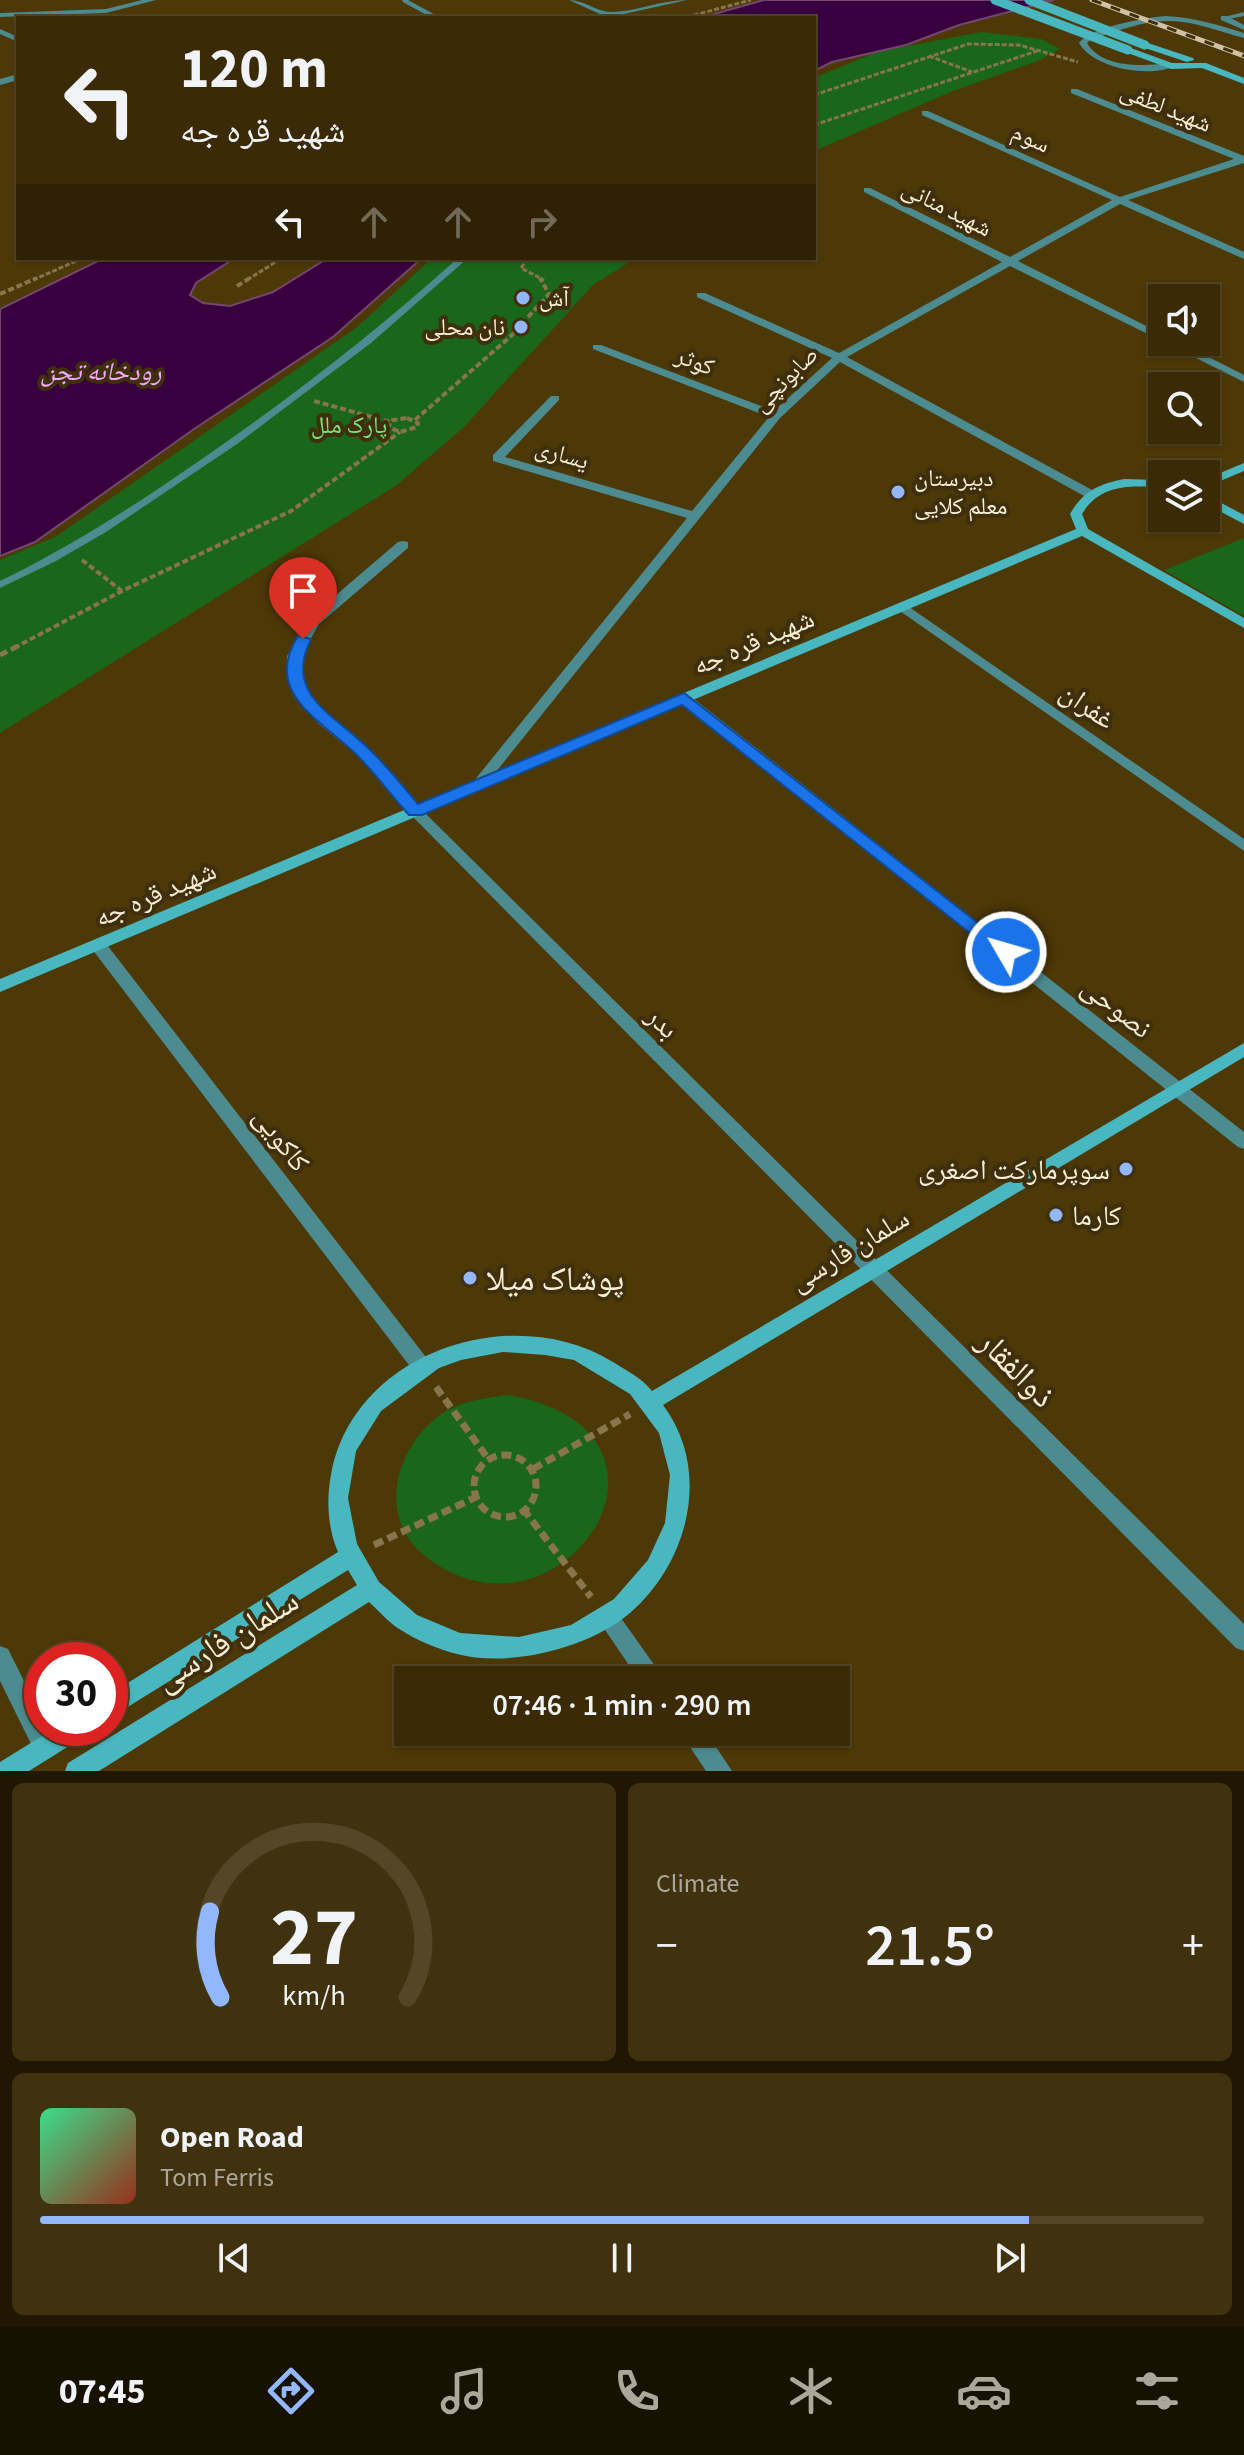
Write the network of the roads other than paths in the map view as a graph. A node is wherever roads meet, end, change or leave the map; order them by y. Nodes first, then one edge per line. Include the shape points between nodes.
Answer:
1 (40, 0) edge
2 (152, 0) edge
3 (573, 0) edge
4 (683, 0) edge
5 (995, 0) edge
6 (1029, 0) edge
7 (405, 1) edge
8 (1244, 14) edge
9 (0, 15) edge
10 (24, 15) junction
11 (609, 15) junction
12 (433, 16) edge
13 (604, 16) edge
14 (1224, 18) joint
15 (1244, 28) edge
16 (1244, 36) edge
17 (1203, 65) junction
18 (1171, 66) junction
19 (1244, 81) edge
20 (1074, 91) dead end
21 (925, 113) dead end
22 (1243, 159) edge
23 (867, 190) dead end
24 (1120, 200) junction
25 (1244, 256) edge
26 (461, 260) edge
27 (1010, 262) junction
28 (701, 295) dead end
29 (1148, 331) edge
30 (597, 347) dead end
31 (1198, 356) edge
32 (839, 357) junction
33 (1244, 379) edge
34 (555, 398) dead end
35 (776, 416) junction
36 (1244, 467) edge
37 (1220, 477) edge
38 (1148, 483) edge
39 (1090, 494) junction
40 (1220, 507) edge
41 (695, 516) junction
42 (1244, 520) edge
43 (1083, 531) junction
44 (403, 545) dead end
45 (0, 585) edge
46 (902, 606) junction
47 (1244, 624) edge
48 (684, 698) junction
49 (478, 785) junction
50 (415, 811) junction
51 (1244, 846) edge
52 (98, 945) junction
53 (0, 986) edge
54 (1244, 1049) edge
55 (1179, 1088) junction
56 (1244, 1142) edge
57 (874, 1270) junction
58 (422, 1367) junction
59 (651, 1402) junction
60 (350, 1557) junction
61 (370, 1589) junction
62 (608, 1618) junction
63 (1244, 1640) edge
64 (0, 1657) edge
65 (643, 1666) edge
66 (128, 1696) edge
67 (48, 1746) edge
68 (702, 1746) edge
69 (45, 1748) junction
70 (7, 1771) edge
71 (77, 1771) edge
72 (720, 1771) edge

1 - 10 street
2 - 10 street via 106,11
3 - 11 street
4 - 11 street
5 - 18 street, bridge
6 - 17 street, bridge
7 - 12 lane
8 - 14 street
9 - 10 street
11 - 13 street
14 - 15 lane
16 - 18 street via 1200,21 1162,16 1083,43 1090,54 1114,63
17 - 18 street
17 - 19 street
20 - 22 street, شهید لطفی
21 - 24 street, سوم
22 - 24 street, صابونچی
23 - 27 street, شهید منانی
24 - 25 street, سوم
24 - 27 street, صابونچی
26 - 45 lane via 298,397 71,551
27 - 29 street, شهید منانی
27 - 32 street, صابونچی
28 - 32 street
30 - 35 street, کوثر
31 - 33 street
32 - 35 street, صابونچی
32 - 39 street
34 - 41 street, یساری via 497,458
35 - 41 street, صابونچی
36 - 37 street
38 - 39 street via 1127,482
39 - 43 street via 1076,514
40 - 42 street
41 - 49 street, صابونچی
43 - 46 street, شهید قره جه
43 - 47 street
44 - 50 street, بدر via 313,622 294,656 294,674 303,697 324,721 360,750
46 - 48 street, شهید قره جه
46 - 51 street, غفران
48 - 49 street, شهید قره جه
48 - 55 street, نصوحی
49 - 50 street, شهید قره جه
50 - 52 street, شهید قره جه
50 - 57 street, بدر
52 - 53 street, شهید قره جه
52 - 58 street, کاکویی
54 - 55 street, سلمان فارسی
55 - 56 street, نصوحی
55 - 57 street, سلمان فارسی
57 - 59 street, سلمان فارسی
57 - 63 street, ذوالفقار
58 - 59 street via 461,1351 545,1345 585,1356 621,1376
58 - 60 street via 369,1412 343,1459 336,1499 341,1539
59 - 62 street via 672,1436 681,1474 681,1513 667,1553 643,1589
60 - 61 street
60 - 66 street, سلمان فارسی
61 - 62 street via 387,1608 425,1632 470,1646 518,1648 566,1638
61 - 71 street, سلمان فارسی
62 - 65 street
64 - 69 street
67 - 69 street
68 - 72 street
69 - 70 street

